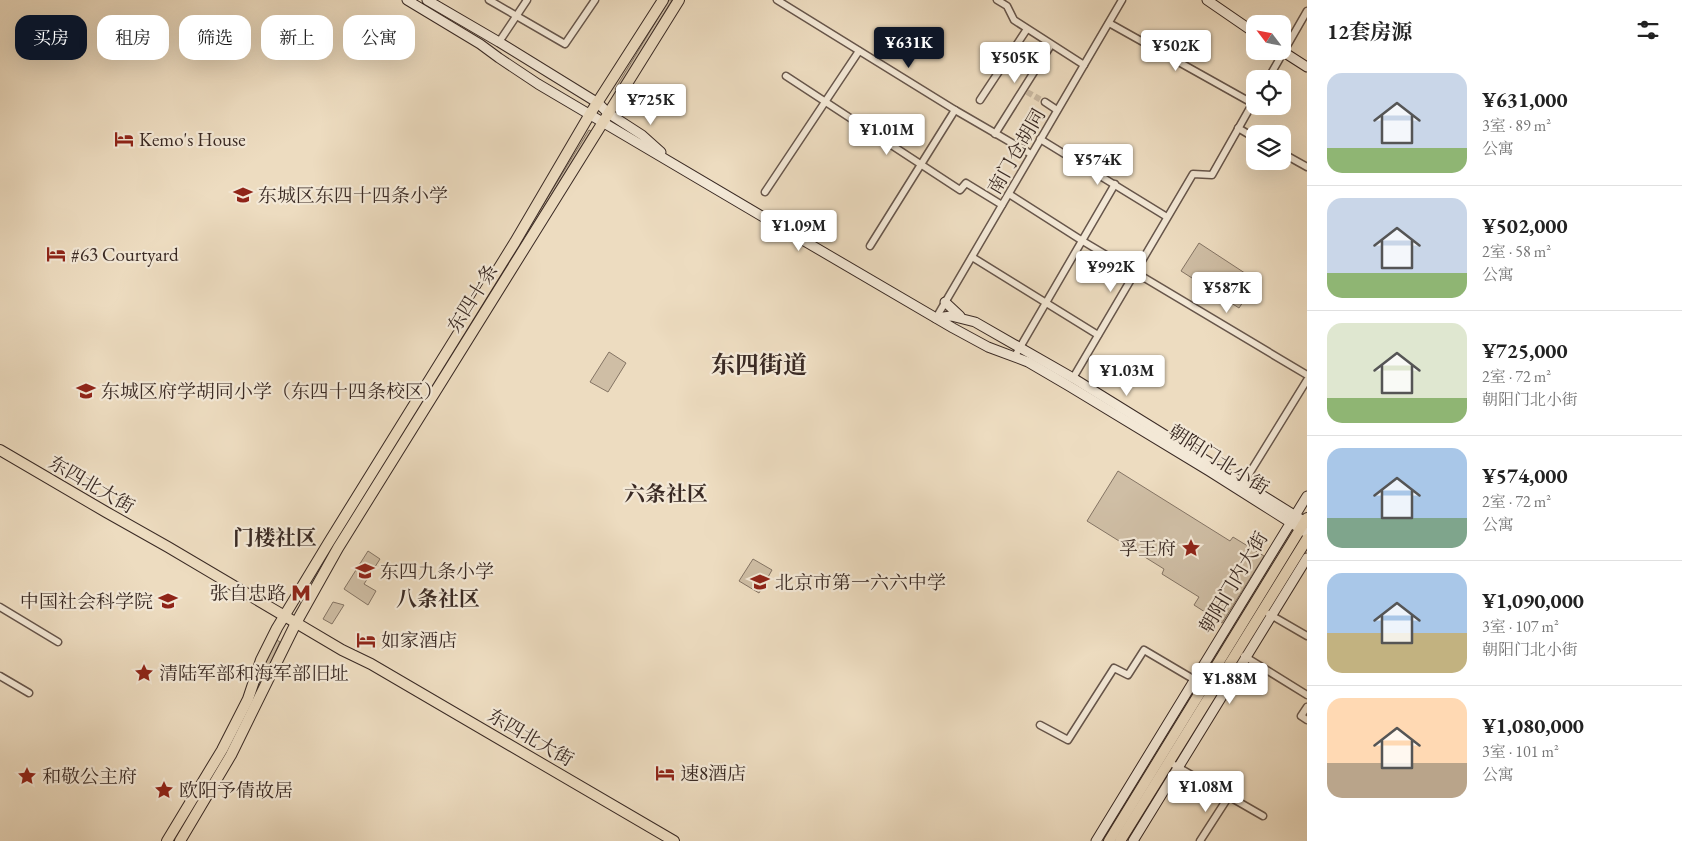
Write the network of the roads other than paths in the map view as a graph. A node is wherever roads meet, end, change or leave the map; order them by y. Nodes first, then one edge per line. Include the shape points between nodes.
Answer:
1 (407, 0) edge
2 (427, 0) edge
3 (489, 0) edge
4 (527, 0) edge
5 (595, 0) edge
6 (663, 0) edge
7 (679, 0) edge
8 (777, 0) edge
9 (997, 0) edge
10 (1122, 0) edge
11 (1206, 0) edge
12 (1216, 0) edge
13 (1307, 11) edge
14 (517, 16) junction
15 (1246, 20) edge
16 (1109, 23) junction
17 (1246, 27) edge
18 (1027, 29) junction
19 (1291, 37) edge
20 (499, 42) junction
21 (1051, 45) junction
22 (859, 51) junction
23 (1291, 52) edge
24 (1291, 54) edge
25 (1307, 60) edge
26 (1084, 65) junction
27 (1307, 67) edge
28 (786, 76) dead end
29 (1246, 97) edge
30 (980, 100) dead end
31 (825, 102) junction
32 (1045, 102) tunnel mouth
33 (598, 104) junction
34 (955, 110) junction
35 (1057, 110) junction
36 (590, 114) junction
37 (1246, 114) edge
38 (605, 117) junction
39 (1238, 128) junction
40 (1246, 133) edge
41 (995, 134) junction
42 (1040, 138) junction
43 (1031, 154) junction
44 (1291, 158) edge
45 (919, 165) junction
46 (1307, 167) edge
47 (1115, 184) junction
48 (765, 192) dead end
49 (1009, 194) junction
50 (1002, 205) junction
51 (1167, 218) junction
52 (1081, 240) junction
53 (870, 246) dead end
54 (972, 257) junction
55 (1136, 272) junction
56 (945, 302) junction
57 (1045, 302) junction
58 (936, 318) junction
59 (962, 318) junction
60 (1098, 335) junction
61 (1019, 347) junction
62 (1015, 356) junction
63 (1307, 375) edge
64 (1073, 378) junction
65 (1307, 380) edge
66 (0, 450) edge
67 (1241, 487) junction
68 (1307, 496) edge
69 (1292, 519) junction
70 (1305, 525) edge
71 (1307, 539) edge
72 (1307, 558) edge
73 (0, 607) edge
74 (286, 613) junction
75 (1267, 613) junction
76 (298, 620) junction
77 (1307, 636) edge
78 (58, 642) dead end
79 (1241, 654) junction
80 (0, 676) edge
81 (1194, 680) junction
82 (1205, 686) junction
83 (29, 693) dead end
84 (1307, 695) edge
85 (1307, 707) edge
86 (1307, 720) edge
87 (1040, 725) dead end
88 (1174, 764) junction
89 (1229, 796) junction
90 (1263, 816) dead end
91 (668, 840) edge
92 (167, 841) edge
93 (180, 841) edge
94 (1096, 841) edge
95 (1109, 841) edge
96 (1120, 841) edge
97 (1133, 841) edge
98 (1200, 841) edge

1 - 36 main road
2 - 20 main road
3 - 14 street
4 - 14 street
5 - 14 street via 565,44
6 - 33 main road, 东四十条
7 - 38 main road, 东四十条
8 - 22 street
9 - 18 street via 1007,6 1014,20
10 - 16 street, 南门仓胡同
11 - 17 main road
12 - 15 main road
13 - 19 street
14 - 20 street
16 - 26 street, 南门仓胡同
16 - 29 street
18 - 21 street
18 - 30 street
20 - 33 main road
21 - 26 street
21 - 41 street
22 - 31 street
22 - 34 street
23 - 25 main road
24 - 27 main road
26 - 35 street, 南门仓胡同
28 - 31 street
31 - 45 street
31 - 48 street
32 - 35 street
33 - 36 main road, 东四十条
33 - 38 main road
34 - 41 street
34 - 45 street
35 - 42 street, 南门仓胡同
36 - 38 main road
36 - 74 main road, 东四十条 via 515,242
37 - 39 street
38 - 58 main road, 朝阳门北小街 via 674,164
38 - 76 main road, 东四十条 via 338,548
39 - 40 street
39 - 51 street via 1212,175 1193,174
41 - 43 street
42 - 43 street, 南门仓胡同
42 - 47 street
43 - 49 street, 南门仓胡同
44 - 46 street
45 - 50 street via 960,190 966,183
45 - 53 street
47 - 51 street
47 - 52 street
49 - 50 street, 南门仓胡同
49 - 52 street
50 - 54 street, 南门仓胡同
51 - 55 street
52 - 55 street
52 - 57 street
54 - 56 street, 南门仓胡同
54 - 57 street
55 - 60 street
55 - 63 street
56 - 58 street, 南门仓胡同
56 - 59 main road
57 - 60 street
57 - 61 street
58 - 59 main road, 朝阳门北小街
58 - 62 main road, 朝阳门北小街 via 988,347
59 - 61 main road, 朝阳门北小街
60 - 64 street
61 - 62 street
61 - 64 main road, 朝阳门北小街
62 - 67 main road, 朝阳门北小街
64 - 67 main road, 朝阳门北小街
65 - 67 street
66 - 74 main road, 东四北大街
67 - 69 main road, 朝阳门北小街
68 - 69 main road, 朝阳门内大街
69 - 70 main road, 朝阳门北小街
69 - 81 main road, 朝阳门内大街
70 - 82 main road, 朝阳门内大街
71 - 75 main road, 朝阳门内大街
72 - 75 main road, 朝阳门内大街
73 - 78 street
74 - 76 main road, 东四北大街
74 - 92 main road via 222,750
75 - 77 street
75 - 79 main road, 朝阳门内大街
76 - 91 main road, 东四北大街 via 342,650 371,664
76 - 93 main road via 231,756
79 - 84 street
79 - 88 main road, 朝阳门内大街
80 - 83 street
81 - 82 street
81 - 87 street via 1144,650 1128,675 1114,668 1068,740
81 - 94 main road, 朝阳门内大街
82 - 95 main road, 朝阳门内大街
85 - 86 street via 1301,716
88 - 89 street
88 - 96 main road, 朝阳门内大街
88 - 97 main road, 朝阳门内大街
89 - 90 street
89 - 98 street

